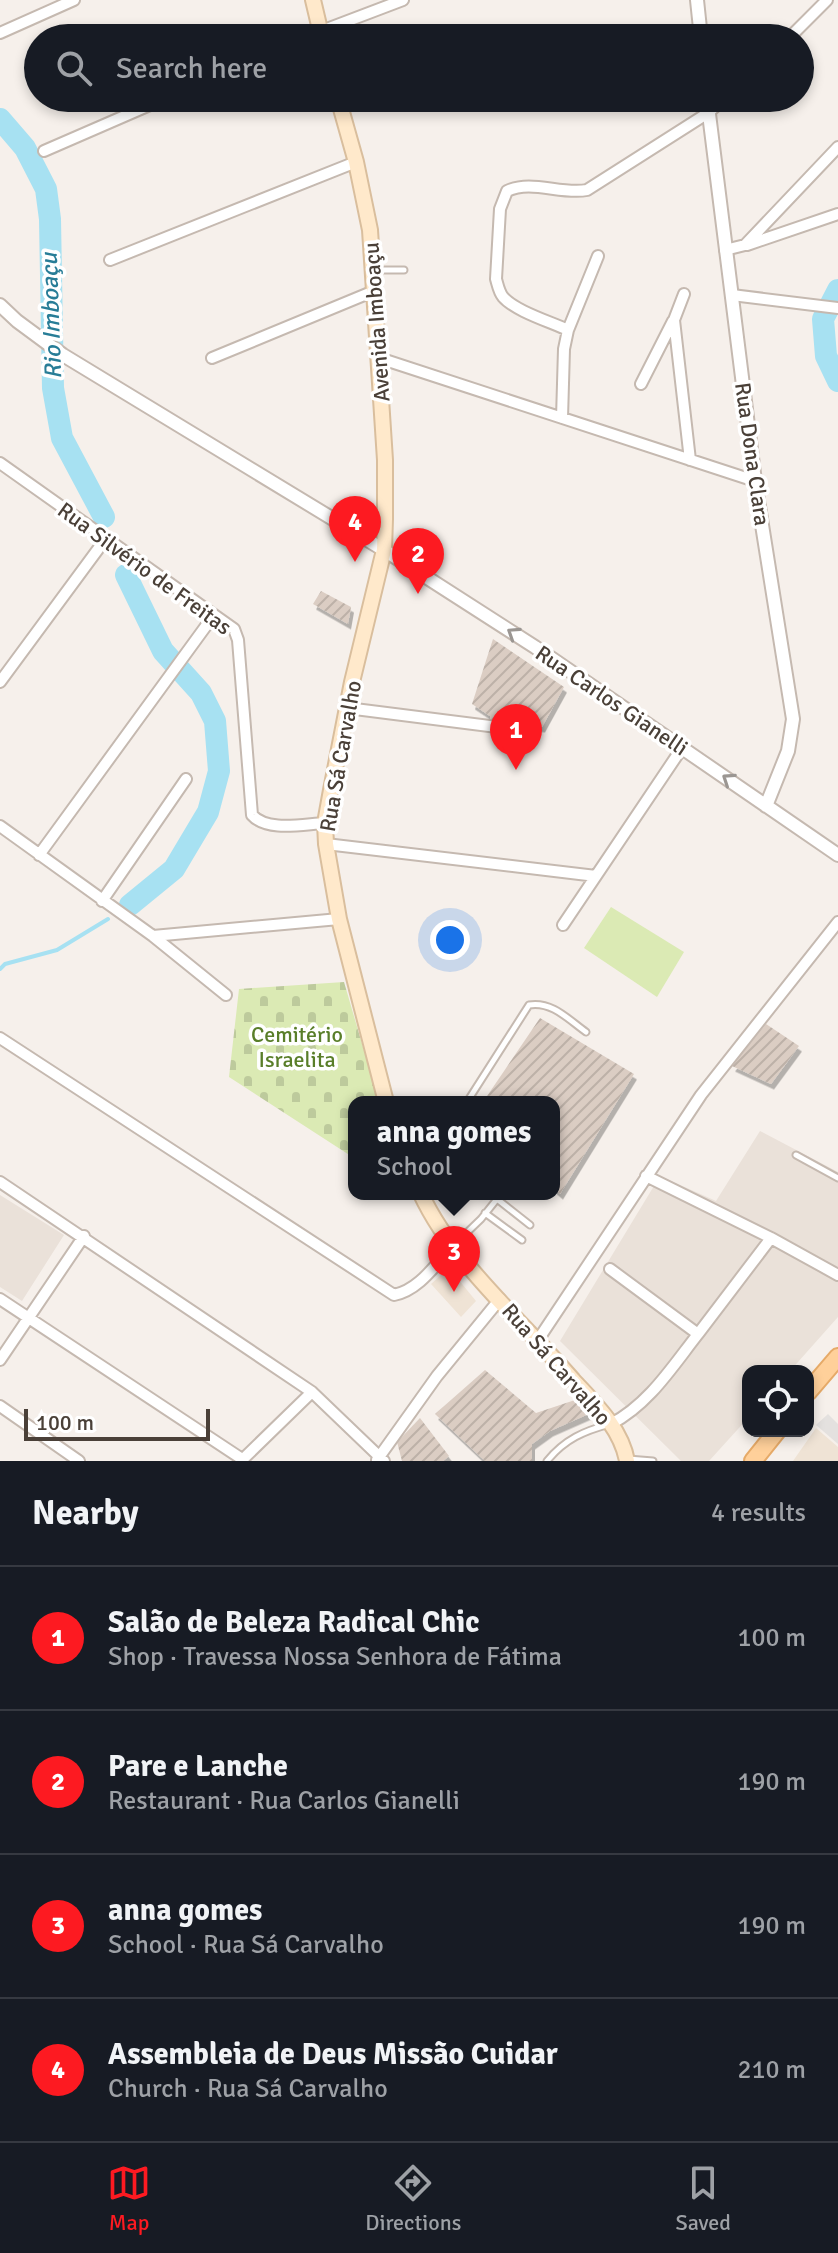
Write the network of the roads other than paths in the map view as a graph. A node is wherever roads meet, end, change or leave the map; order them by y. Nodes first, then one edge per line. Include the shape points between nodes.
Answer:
1 (74, 0) edge
2 (313, 0) edge
3 (403, 0) edge
4 (697, 0) edge
5 (827, 0) edge
6 (319, 24) edge
7 (345, 24) edge
8 (700, 24) edge
9 (803, 24) edge
10 (0, 33) edge
11 (134, 112) edge
12 (342, 112) edge
13 (708, 113) joint
14 (838, 147) edge
15 (44, 151) dead end
16 (356, 162) junction
17 (838, 214) edge
18 (745, 245) junction
19 (725, 250) junction
20 (598, 256) dead end
21 (110, 260) dead end
22 (372, 270) junction
23 (404, 270) dead end
24 (374, 291) junction
25 (684, 294) dead end
26 (732, 295) junction
27 (0, 305) edge
28 (838, 308) edge
29 (674, 320) junction
30 (568, 330) junction
31 (212, 358) dead end
32 (379, 358) junction
33 (641, 384) dead end
34 (562, 418) junction
35 (690, 460) junction
36 (1, 465) edge
37 (755, 481) junction
38 (107, 537) junction
39 (384, 550) junction
40 (214, 615) junction
41 (0, 682) edge
42 (347, 708) junction
43 (521, 730) dead end
44 (682, 748) junction
45 (186, 779) dead end
46 (766, 806) junction
47 (325, 823) junction
48 (0, 826) edge
49 (326, 844) junction
50 (39, 855) junction
51 (838, 855) edge
52 (596, 876) junction
53 (102, 901) junction
54 (339, 919) junction
55 (838, 922) edge
56 (563, 925) dead end
57 (153, 936) junction
58 (226, 995) dead end
59 (586, 1032) dead end
60 (0, 1038) edge
61 (384, 1096) edge
62 (471, 1096) edge
63 (796, 1155) dead end
64 (646, 1176) junction
65 (838, 1178) edge
66 (0, 1182) edge
67 (425, 1200) edge
68 (493, 1200) edge
69 (500, 1200) edge
70 (485, 1213) junction
71 (530, 1225) dead end
72 (84, 1236) junction
73 (771, 1238) junction
74 (522, 1240) dead end
75 (452, 1247) junction
76 (610, 1269) dead end
77 (838, 1275) edge
78 (0, 1299) edge
79 (500, 1299) junction
80 (28, 1318) junction
81 (698, 1334) junction
82 (538, 1340) junction
83 (838, 1357) edge
84 (0, 1360) edge
85 (814, 1385) edge
86 (312, 1392) junction
87 (0, 1406) edge
88 (611, 1424) junction
89 (772, 1437) edge
90 (242, 1460) edge
91 (380, 1460) edge
92 (627, 1460) edge
93 (79, 1461) edge
94 (547, 1461) edge
95 (653, 1461) edge
96 (753, 1461) edge

1 - 10 street
2 - 6 main road
3 - 7 street
4 - 8 street
5 - 9 street
11 - 15 street
12 - 16 main road, Avenida Imboaçu
13 - 19 street, Rua Dona Clara
13 - 30 street via 587,190 516,186 507,191 499,222 499,290 504,299
14 - 18 street
16 - 21 street
16 - 22 main road, Avenida Imboaçu
17 - 18 street
18 - 19 street
19 - 26 street, Rua Dona Clara
20 - 30 street
22 - 23 lane
22 - 24 main road, Avenida Imboaçu
24 - 31 street
24 - 32 main road, Avenida Imboaçu
25 - 29 street
26 - 28 street
26 - 37 street, Rua Dona Clara
27 - 39 street, Rua Carlos Gianelli via 63,355
29 - 33 street
29 - 35 street
30 - 34 street
32 - 34 street
32 - 39 main road, Avenida Imboaçu
34 - 35 street
35 - 37 street
36 - 38 street, Rua Silvério de Freitas
37 - 46 street, Rua Dona Clara via 793,719 788,751
38 - 40 street, Rua Silvério de Freitas
38 - 41 street
39 - 42 main road, Rua Sá Carvalho
44 -> 39 street, Rua Carlos Gianelli
40 - 47 street, Rua Silvério de Freitas via 238,635 252,815 271,825
40 - 50 street
42 - 43 street
42 - 47 main road, Rua Sá Carvalho
46 -> 44 street, Rua Carlos Gianelli
44 - 52 street
45 - 53 street
46 - 51 street, Rua Carlos Gianelli
47 - 49 main road, Rua Sá Carvalho
48 - 50 street
49 - 52 street
49 - 54 main road, Rua Sá Carvalho
50 - 53 street
52 - 56 street
53 - 57 street
54 - 57 street
54 - 61 main road, Rua Sá Carvalho
55 - 64 street via 701,1095
57 - 58 street
59 - 62 lane via 552,1007 529,1005
60 - 75 street via 394,1295 416,1285
63 - 65 lane
64 - 73 street
64 - 82 street
66 - 72 street
67 - 75 main road, Rua Sá Carvalho
68 - 70 lane
69 - 71 lane
70 - 74 lane
70 - 75 lane
72 - 80 street
72 - 86 street
73 - 77 street
73 - 81 street
75 - 79 main road, Rua Sá Carvalho
76 - 81 street
78 - 80 street
79 - 82 main road, Rua Sá Carvalho
79 - 91 street via 414,1406
80 - 84 street
80 - 90 street
81 - 88 street via 650,1395
82 - 88 main road, Rua Sá Carvalho
83 - 85 main road
86 - 90 street
86 - 91 street
87 - 93 street
88 - 92 main road, Rua Sá Carvalho
88 - 94 lane via 580,1433
89 - 96 main road
92 - 95 lane

